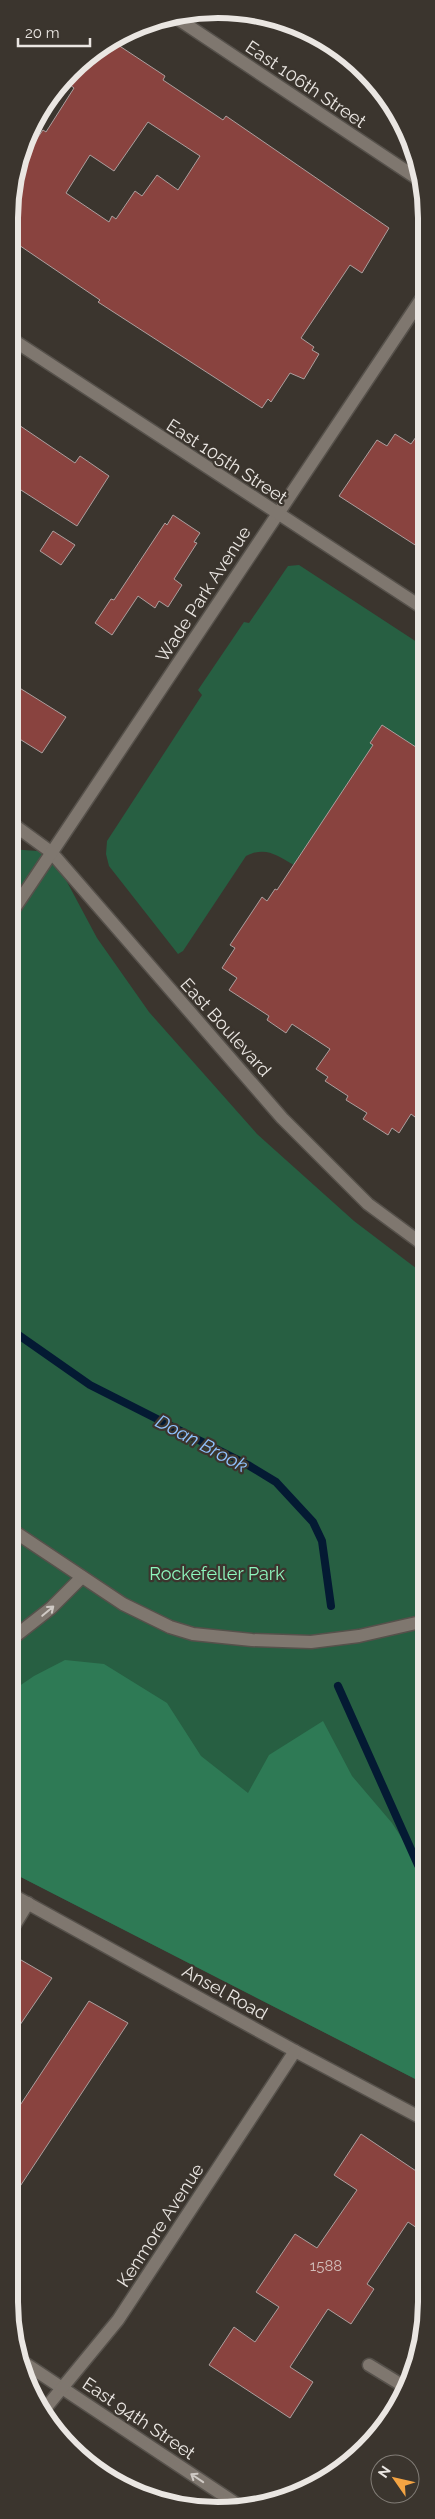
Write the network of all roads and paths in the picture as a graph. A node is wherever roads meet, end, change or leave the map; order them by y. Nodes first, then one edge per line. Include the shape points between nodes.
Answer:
1 (180, 21) edge
2 (414, 177) edge
3 (418, 304) edge
4 (18, 343) edge
5 (276, 514) junction
6 (418, 605) edge
7 (18, 828) edge
8 (51, 852) junction
9 (18, 902) edge
10 (418, 1241) edge
11 (18, 1534) edge
12 (82, 1577) junction
13 (418, 1623) edge
14 (18, 1634) edge
15 (18, 1898) edge
16 (28, 1903) junction
17 (18, 1919) edge
18 (295, 2051) junction
19 (418, 2116) edge
20 (28, 2365) edge
21 (369, 2365) dead end
22 (399, 2385) edge
23 (62, 2388) junction
24 (47, 2406) edge
25 (232, 2501) edge

1 - 2 street, East 106th Street
3 - 5 street, Wade Park Avenue
4 - 5 street, East 105th Street
5 - 6 street, East 105th Street
5 - 8 street, Wade Park Avenue
7 - 8 street, East Boulevard
8 - 9 street, Wade Park Avenue
8 - 10 street, East Boulevard via 282,1118 368,1204
11 - 12 street
12 - 13 street via 123,1604 170,1627 222,1638 311,1642 359,1636
14 -> 12 street via 51,1608
15 - 16 street, Ansel Road
16 - 17 street
16 - 18 street, Ansel Road
18 - 19 street, Ansel Road
18 - 23 street, Kenmore Avenue via 118,2320
20 - 23 street, East 94th Street
21 - 22 street
23 - 24 street, Kenmore Avenue
25 -> 23 street, East 94th Street

